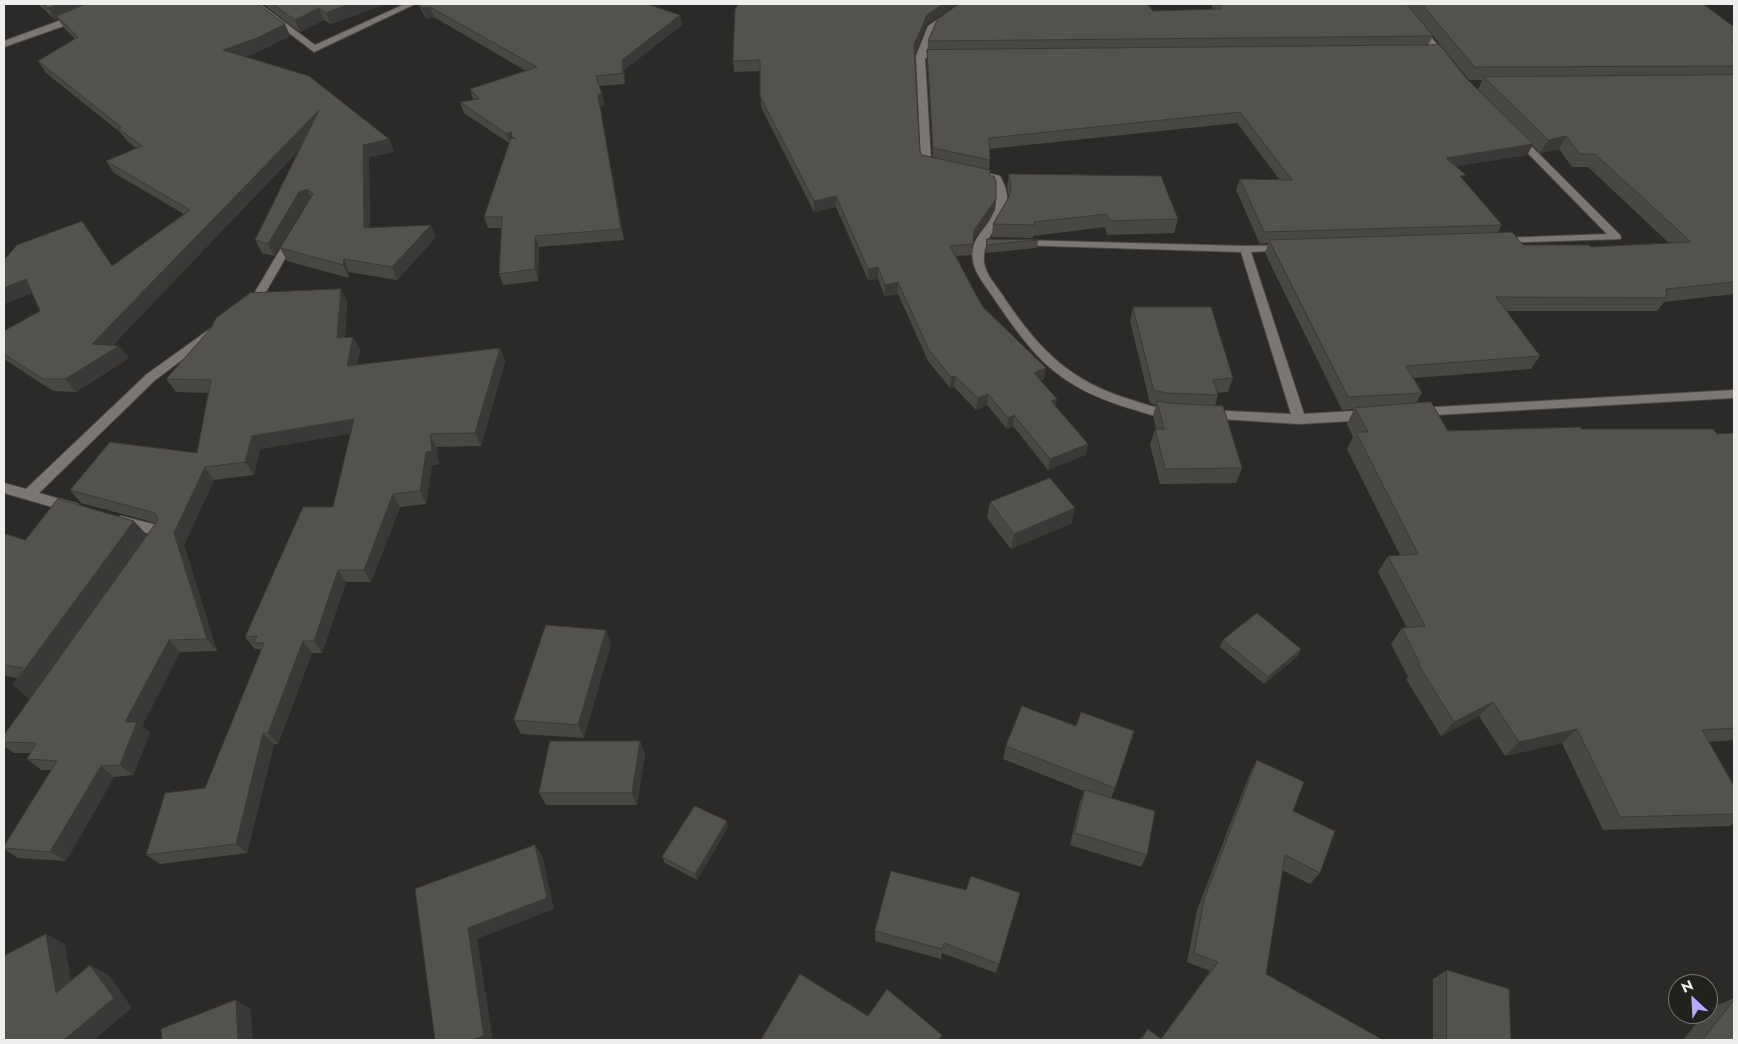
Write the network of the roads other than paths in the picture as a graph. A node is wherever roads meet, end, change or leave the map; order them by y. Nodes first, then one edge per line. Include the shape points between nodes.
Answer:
1 (111, 4) edge
2 (255, 4) edge
3 (411, 4) edge
4 (965, 4) edge
5 (1403, 4) edge
6 (4, 44) edge
7 (960, 55) edge
8 (920, 56) junction
9 (1449, 65) edge
10 (1513, 134) edge
11 (952, 168) edge
12 (970, 172) edge
13 (296, 232) edge
14 (1489, 241) edge
15 (1009, 242) edge
16 (1293, 247) edge
17 (1244, 249) junction
18 (241, 310) edge
19 (226, 321) edge
20 (1734, 394) edge
21 (1408, 413) edge
22 (1378, 414) edge
23 (1299, 419) junction
24 (4, 488) edge
25 (28, 495) junction
26 (84, 511) edge
27 (103, 516) edge
28 (143, 556) edge

1 - 6 street
2 - 3 street via 314,49
4 - 8 street via 931,28
5 - 9 street via 1433,51
7 - 8 street
8 - 11 street via 926,162
10 - 14 street via 1616,237
12 - 23 street via 996,178 1002,192 1002,212 984,242 978,260 986,279 1023,332 1072,380 1104,396 1162,413
13 - 18 street via 256,299
15 - 17 street
16 - 17 street
17 - 23 street
19 - 25 street via 151,377
20 - 21 street
22 - 23 street
24 - 25 street
25 - 26 street
27 - 28 street via 160,531

